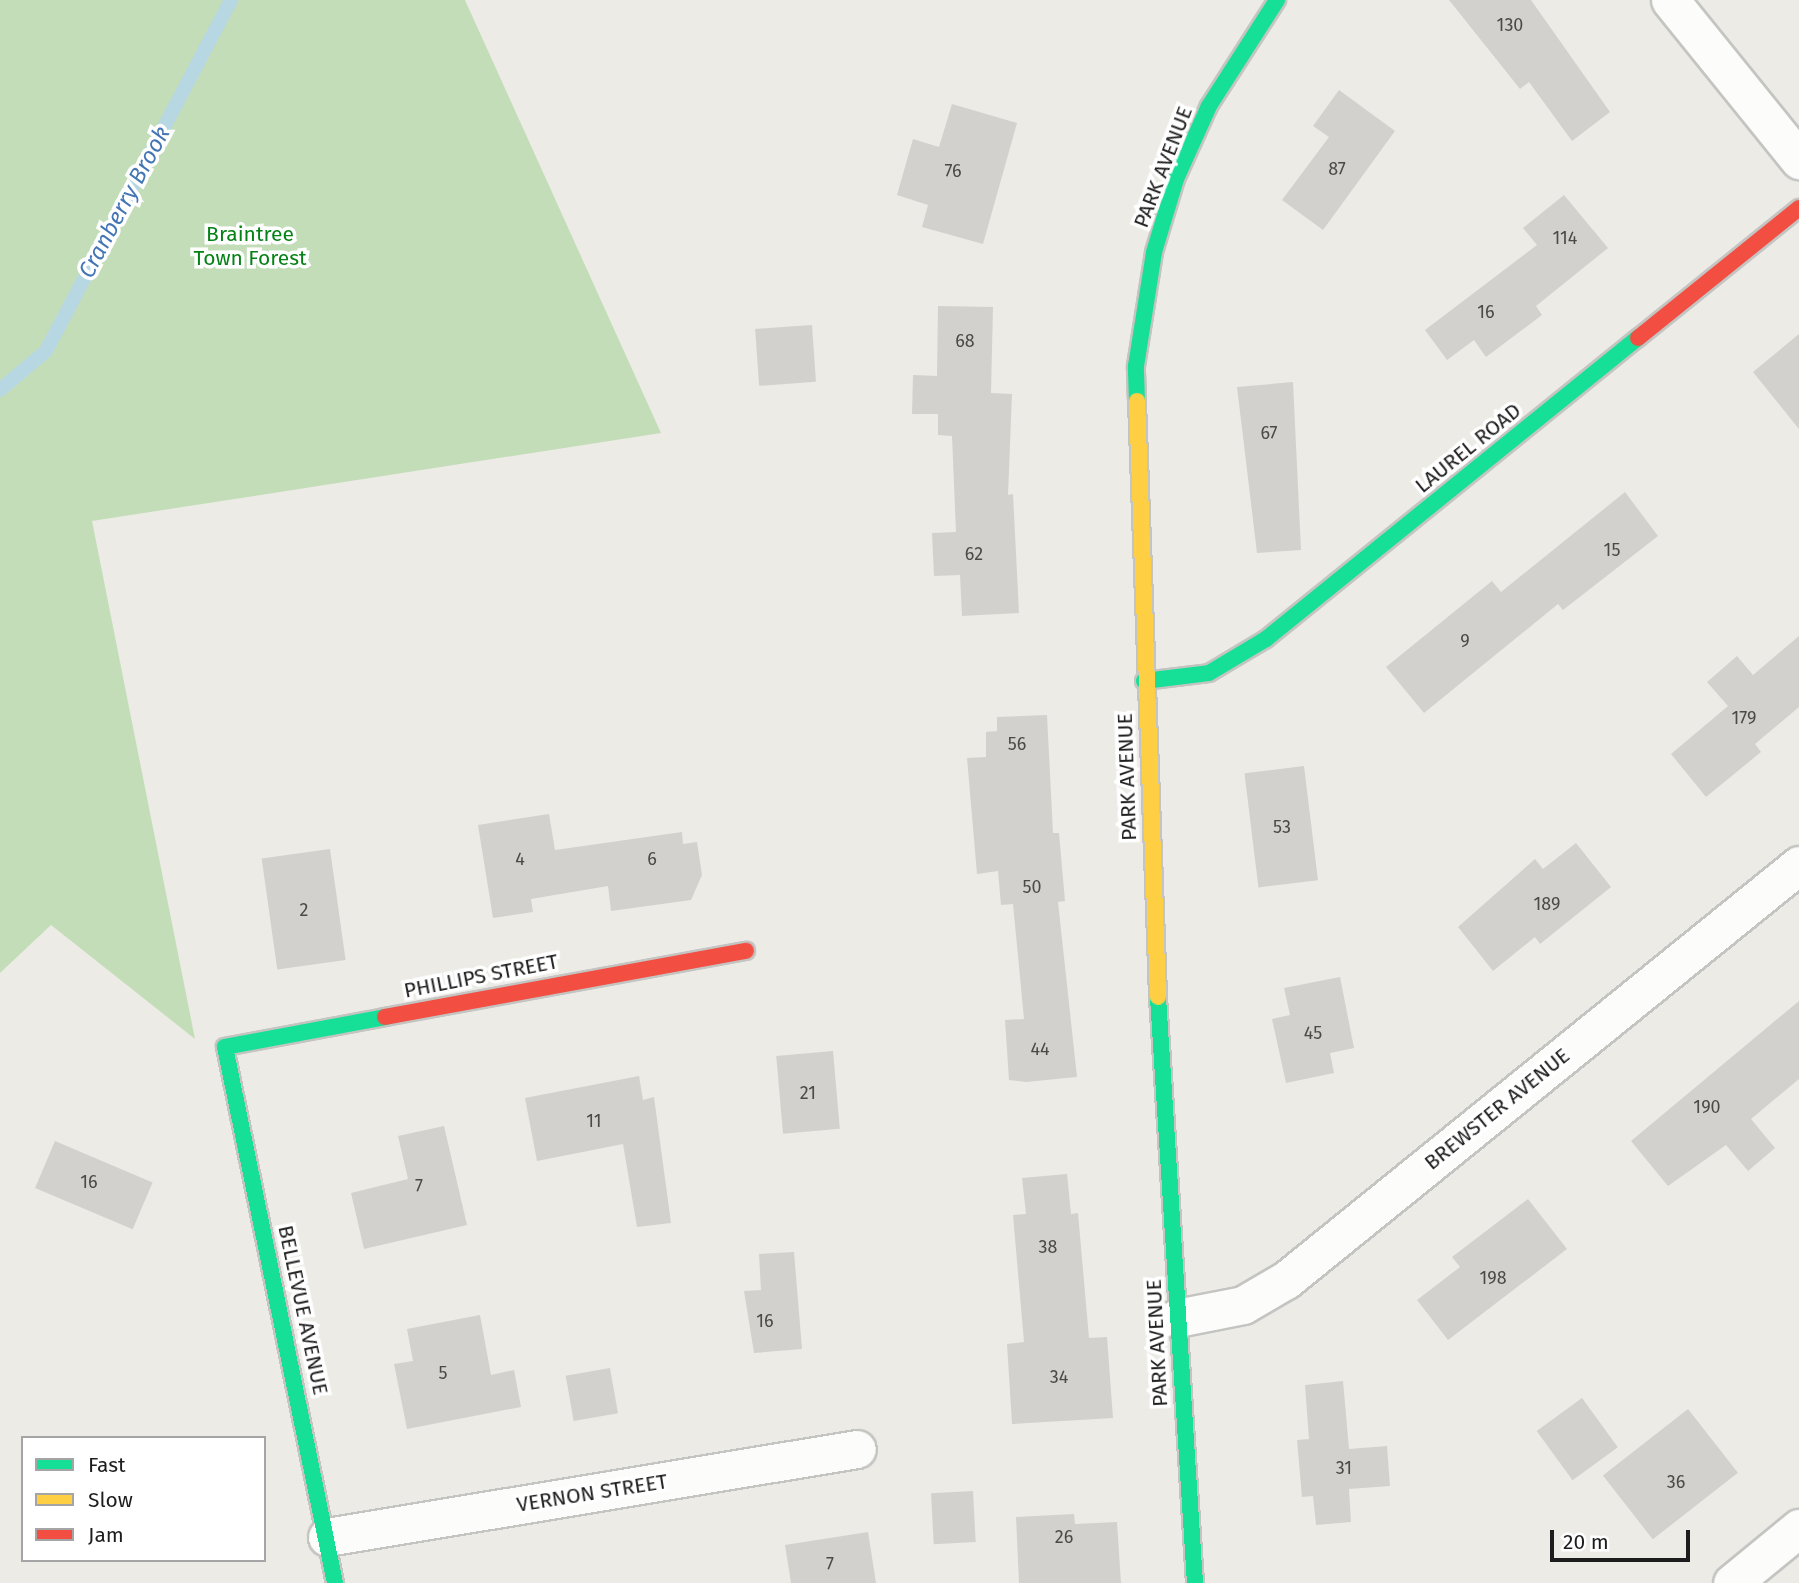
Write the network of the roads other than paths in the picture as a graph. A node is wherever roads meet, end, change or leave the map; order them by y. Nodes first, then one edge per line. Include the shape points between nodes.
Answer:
1 (1277, 0) edge
2 (1670, 0) edge
3 (1799, 160) edge
4 (1799, 208) edge
5 (1144, 681) junction
6 (1799, 865) edge
7 (746, 951) dead end
8 (225, 1047) joint
9 (1177, 1318) junction
10 (857, 1450) dead end
11 (1799, 1528) edge
12 (327, 1537) junction
13 (335, 1583) edge
14 (1195, 1583) edge
15 (1732, 1583) edge

1 - 5 street, PARK AVENUE via 1209,106 1176,179 1154,252 1136,388
2 - 3 street
4 - 5 street, LAUREL ROAD via 1266,639 1209,673
5 - 9 street, PARK AVENUE
6 - 9 street, BREWSTER AVENUE via 1286,1280 1244,1305
7 - 8 street, PHILLIPS STREET
8 - 12 street, BELLEVUE AVENUE
9 - 14 street, PARK AVENUE
10 - 12 street, VERNON STREET
11 - 15 street
12 - 13 street, BELLEVUE AVENUE

